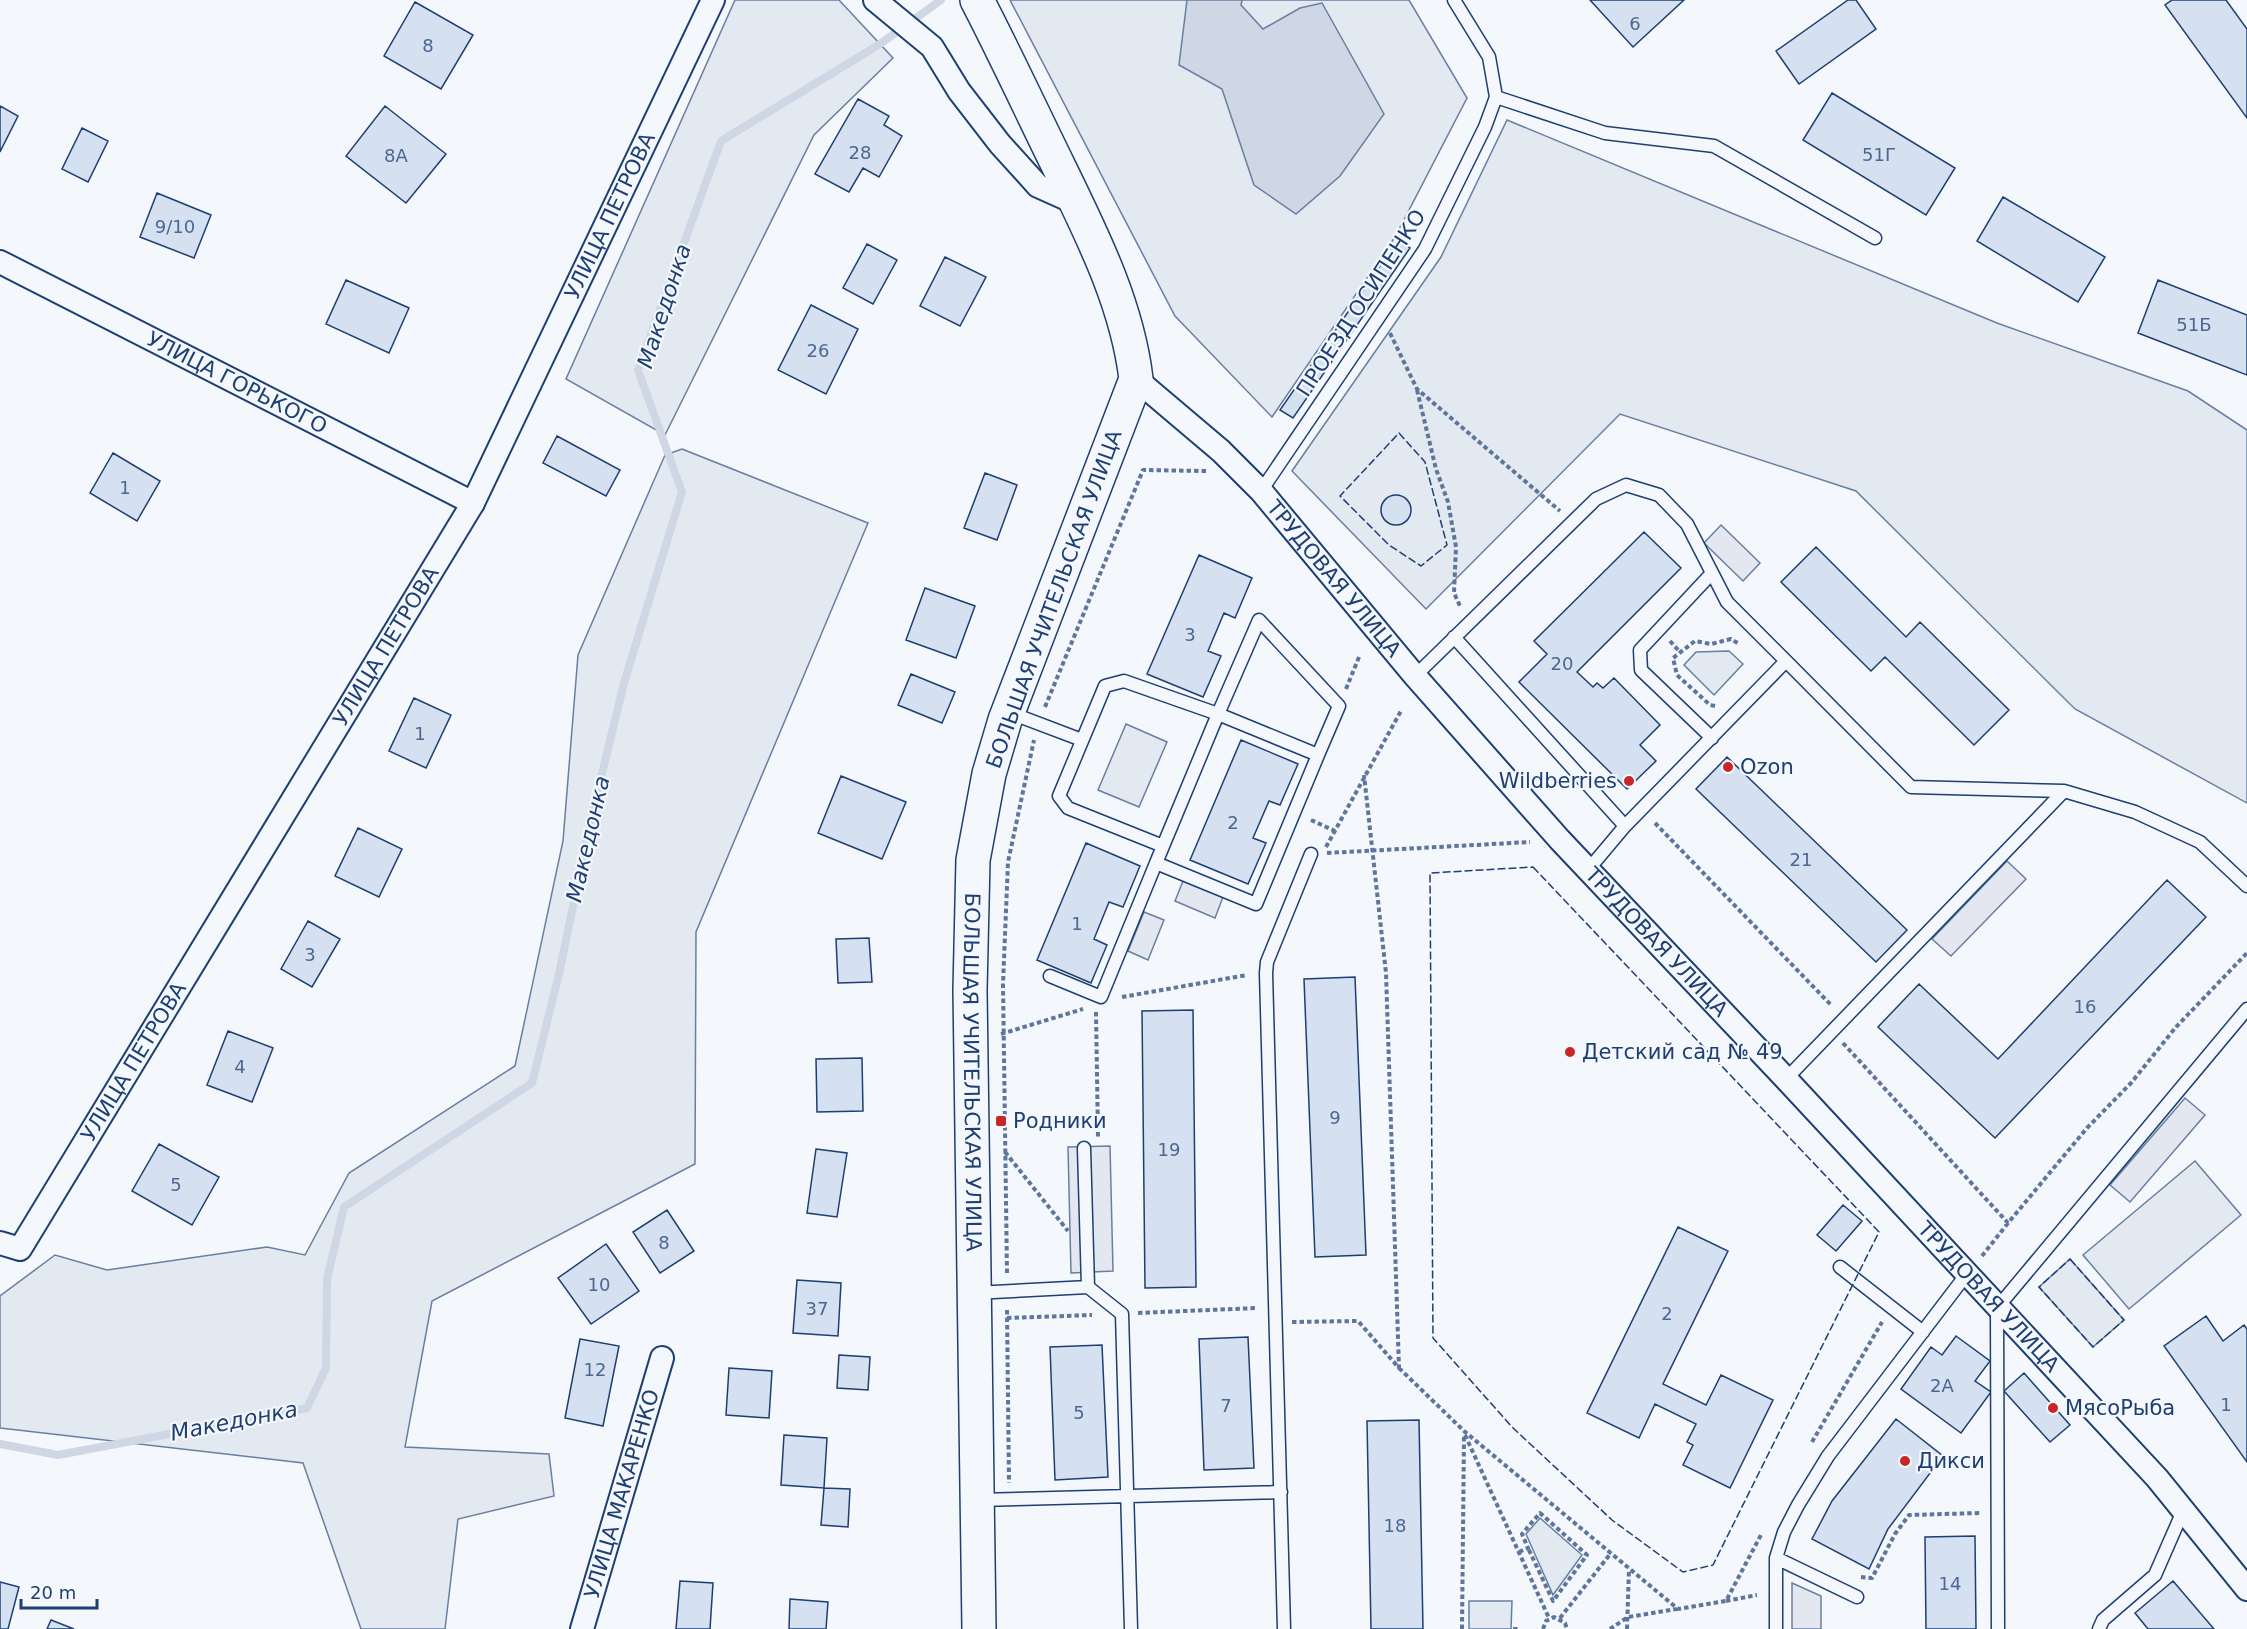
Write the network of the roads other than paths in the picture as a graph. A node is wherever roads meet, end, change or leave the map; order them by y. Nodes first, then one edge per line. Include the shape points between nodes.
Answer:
1 (713, 0) edge
2 (977, 0) edge
3 (1454, 0) edge
4 (878, 2) edge
5 (1496, 96) junction
6 (1076, 203) junction
7 (1875, 238) dead end
8 (0, 262) edge
9 (1136, 379) junction
10 (1261, 491) junction
11 (473, 502) junction
12 (1712, 573) junction
13 (1454, 637) junction
14 (1786, 662) junction
15 (1415, 676) junction
16 (1008, 712) junction
17 (1218, 714) junction
18 (1712, 738) junction
19 (1082, 741) junction
20 (1318, 755) junction
21 (2064, 791) junction
22 (1625, 826) junction
23 (1163, 846) junction
24 (1311, 854) dead end
25 (1156, 863) junction
26 (1588, 870) junction
27 (2247, 886) edge
28 (1050, 976) dead end
29 (2247, 1009) edge
30 (1786, 1078) junction
31 (1084, 1148) road end
32 (0, 1243) edge
33 (1840, 1267) dead end
34 (1966, 1275) junction
35 (1088, 1287) junction
36 (974, 1293) junction
37 (1997, 1308) junction
38 (1923, 1332) junction
39 (662, 1358) dead end
40 (1281, 1492) junction
41 (1129, 1497) junction
42 (977, 1500) junction
43 (2183, 1511) junction
44 (1776, 1558) junction
45 (2247, 1589) edge
46 (1857, 1597) dead end
47 (582, 1629) edge
48 (979, 1629) edge
49 (1131, 1629) edge
50 (1284, 1629) edge
51 (1776, 1629) edge
52 (1998, 1629) edge
53 (2099, 1629) edge

1 - 11 street, УЛИЦА ПЕТРОВА
2 - 6 main road, БОЛЬШАЯ УЧИТЕЛЬСКАЯ УЛИЦА
3 - 5 lane, ПРОЕЗД ОСИПЕНКО via 1489,57
4 - 6 street via 932,47 959,91 1038,186
5 - 7 lane via 1605,134 1714,146
5 - 10 lane, ПРОЕЗД ОСИПЕНКО via 1485,128 1425,249
6 - 9 main road, БОЛЬШАЯ УЧИТЕЛЬСКАЯ УЛИЦА via 1120,302
8 - 11 street, УЛИЦА ГОРЬКОГО
9 - 10 street, ТРУДОВАЯ УЛИЦА via 1221,451
9 - 16 main road, БОЛЬШАЯ УЧИТЕЛЬСКАЯ УЛИЦА
10 - 15 street, ТРУДОВАЯ УЛИЦА
11 - 32 street, УЛИЦА ПЕТРОВА via 20,1249
12 - 13 lane via 1687,524 1659,495 1626,484 1596,499
12 - 14 lane via 1727,602
12 - 18 lane via 1640,650 1641,670
13 - 15 lane
13 - 22 lane
14 - 18 lane
14 - 21 lane via 1911,786
15 - 26 street, ТРУДОВАЯ УЛИЦА
16 - 19 lane
16 - 36 main road, БОЛЬШАЯ УЧИТЕЛЬСКАЯ УЛИЦА via 989,774 973,860 970,990
17 - 19 lane via 1124,681 1105,686
17 - 20 lane
17 - 20 lane via 1259,620 1338,706
17 - 23 lane
18 - 22 lane
19 - 23 lane via 1059,796 1068,808
20 - 25 lane via 1256,904
21 - 27 lane via 2135,812 2200,842
21 - 30 lane
22 - 26 lane
23 - 25 lane
24 - 40 lane via 1266,973
25 - 28 lane via 1101,997
26 - 30 street, ТРУДОВАЯ УЛИЦА
29 - 37 lane
30 - 34 street, ТРУДОВАЯ УЛИЦА
31 - 35 lane
33 - 38 lane
34 - 37 street, ТРУДОВАЯ УЛИЦА
34 - 38 lane
35 - 36 lane
35 - 41 lane via 1122,1314
36 - 42 main road, БОЛЬШАЯ УЧИТЕЛЬСКАЯ УЛИЦА
37 - 43 street, ТРУДОВАЯ УЛИЦА via 2157,1478
37 - 52 lane
38 - 44 lane via 1828,1456 1784,1532
39 - 47 street, УЛИЦА МАКАРЕНКО
40 - 41 lane
40 - 50 lane
41 - 42 lane
41 - 49 lane
42 - 48 main road, БОЛЬШАЯ УЧИТЕЛЬСКАЯ УЛИЦА
43 - 45 street, ТРУДОВАЯ УЛИЦА
43 - 53 lane via 2155,1575 2103,1620
44 - 46 lane
44 - 51 lane

